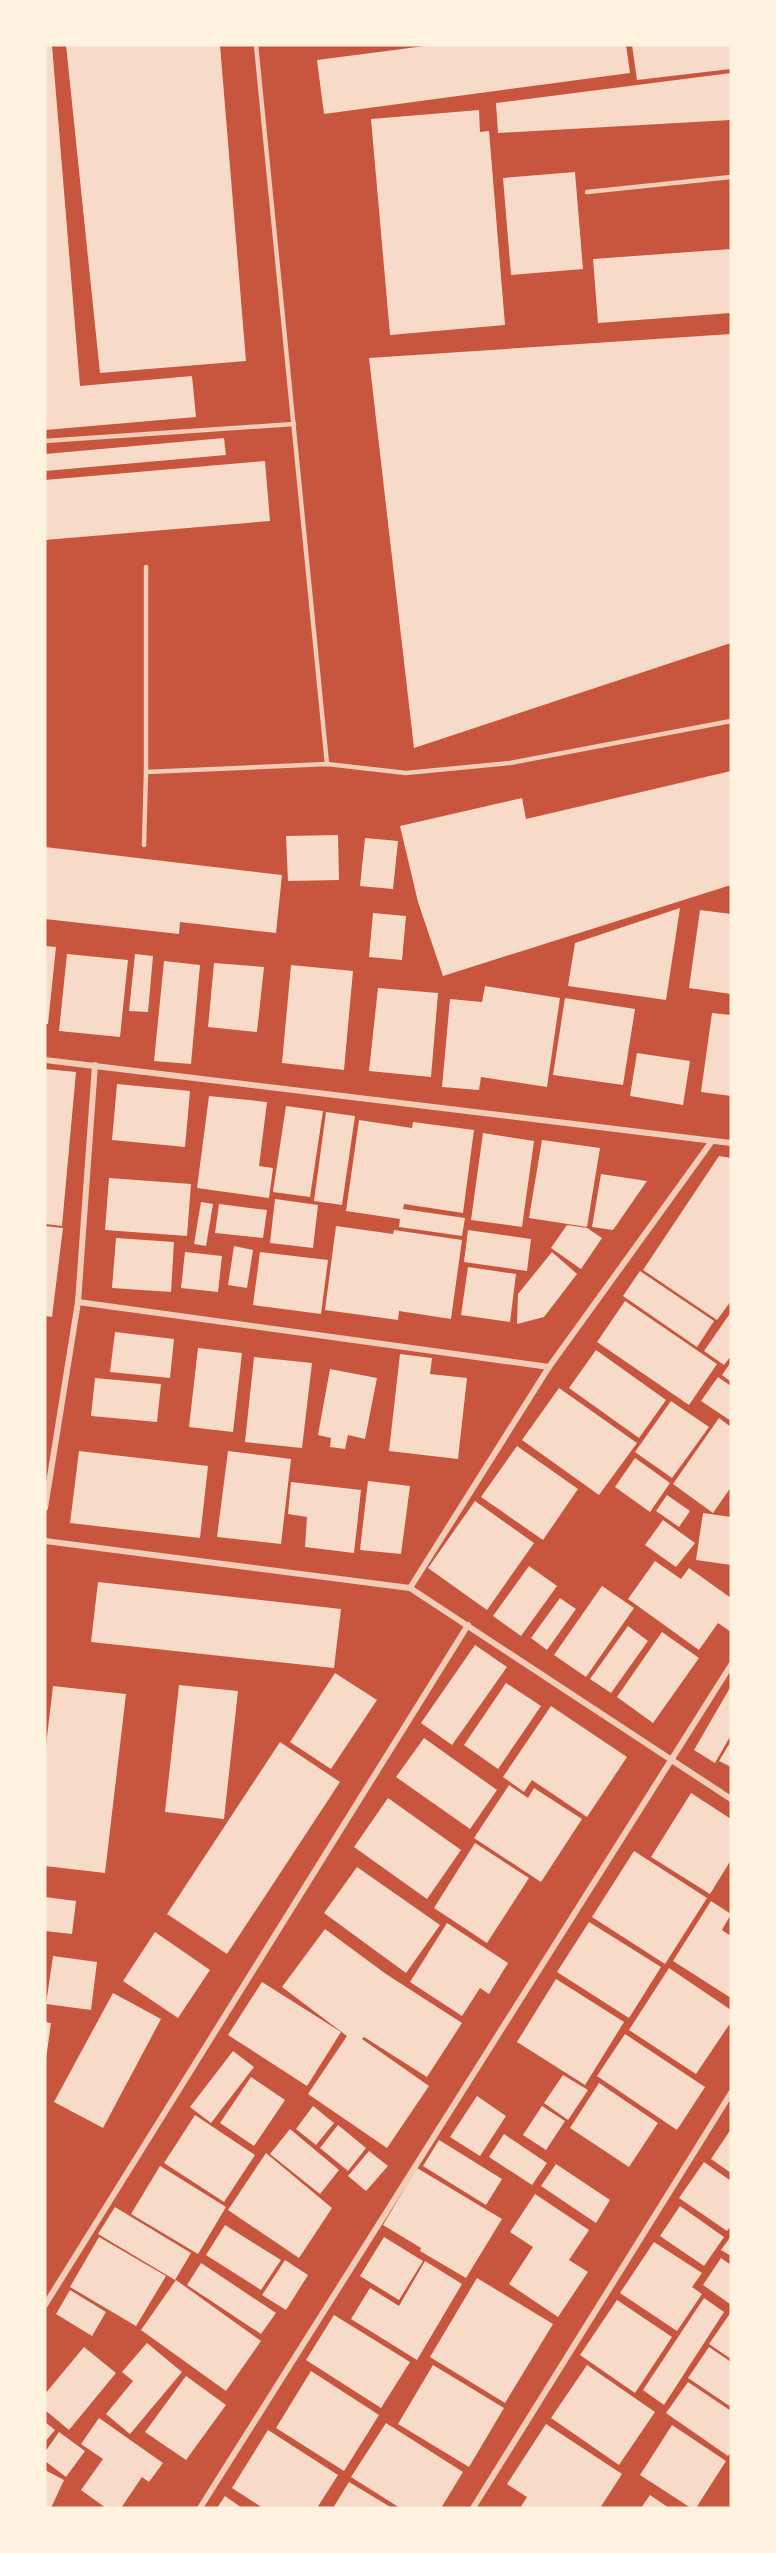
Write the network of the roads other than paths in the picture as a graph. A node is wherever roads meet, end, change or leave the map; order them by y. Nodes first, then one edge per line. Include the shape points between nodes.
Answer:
1 (256, 45) edge
2 (731, 177) edge
3 (587, 192) dead end
4 (294, 424) junction
5 (45, 441) edge
6 (146, 567) dead end
7 (731, 721) edge
8 (327, 764) junction
9 (147, 772) junction
10 (144, 845) dead end
11 (45, 1060) edge
12 (95, 1065) junction
13 (712, 1141) junction
14 (731, 1143) edge
15 (78, 1302) junction
16 (549, 1367) junction
17 (45, 1508) edge
18 (45, 1541) edge
19 (410, 1588) junction
20 (468, 1626) junction
21 (731, 1665) edge
22 (672, 1761) junction
23 (731, 1799) edge
24 (731, 2093) edge
25 (45, 2305) edge
26 (200, 2508) edge
27 (474, 2508) edge

1 - 4 lane
2 - 3 lane
4 - 5 lane
4 - 8 lane
6 - 9 lane
7 - 8 lane via 510,763 406,773
8 - 9 lane
9 - 10 lane
11 - 12 street
12 - 13 street
12 - 15 street
13 - 14 street
13 - 16 street
15 - 16 street
15 - 17 street
16 - 19 street
18 - 19 street
19 - 20 street
20 - 22 street
20 - 25 street
21 - 22 street
22 - 23 street
22 - 26 street
24 - 27 street

